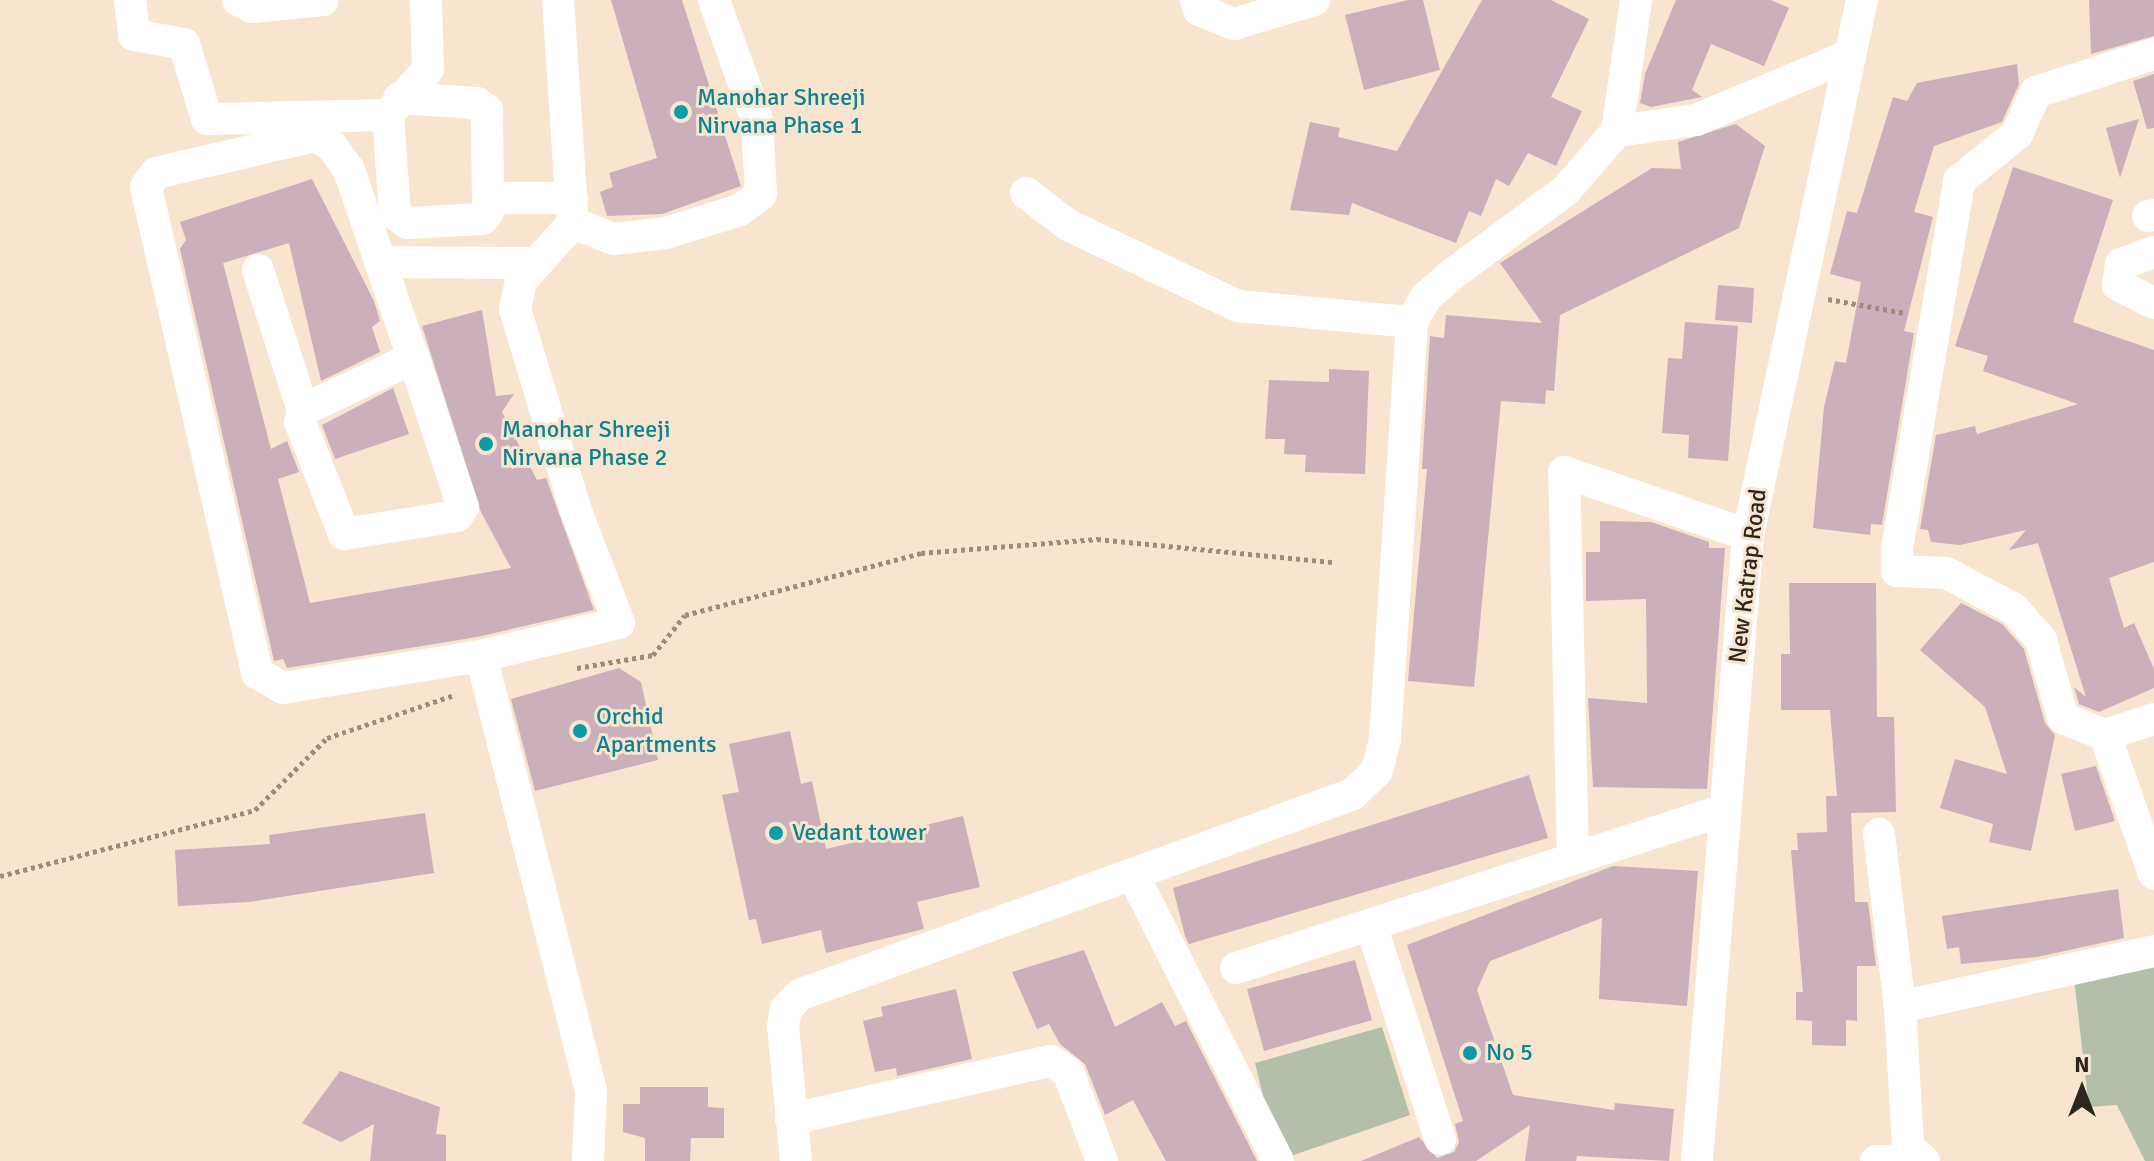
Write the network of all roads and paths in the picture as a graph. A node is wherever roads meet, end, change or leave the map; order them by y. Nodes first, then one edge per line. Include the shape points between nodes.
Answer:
1 (130, 0) edge
2 (238, 0) edge
3 (323, 0) edge
4 (426, 0) edge
5 (558, 0) edge
6 (714, 0) edge
7 (1196, 0) edge
8 (1314, 0) edge
9 (1862, 0) edge
10 (1631, 2) edge
11 (2154, 54) edge
12 (1846, 57) junction
13 (393, 107) junction
14 (1617, 131) junction
15 (1026, 193) dead end
16 (488, 198) junction
17 (572, 211) junction
18 (2154, 252) edge
19 (382, 262) junction
20 (537, 263) junction
21 (258, 270) dead end
22 (1803, 294) junction
23 (2154, 303) edge
24 (1933, 318) junction
25 (1412, 322) junction
26 (413, 356) junction
27 (303, 410) junction
28 (1748, 535) junction
29 (1333, 562) dead end
30 (483, 670) junction
31 (562, 671) dead end
32 (2154, 719) edge
33 (2105, 735) junction
34 (1724, 810) junction
35 (1879, 834) dead end
36 (1573, 858) junction
37 (2154, 874) edge
38 (0, 876) edge
39 (1134, 877) junction
40 (1371, 925) junction
41 (2154, 951) edge
42 (1236, 968) dead end
43 (1900, 1007) junction
44 (791, 1119) junction
45 (1440, 1139) dead end
46 (588, 1161) edge
47 (796, 1161) edge
48 (1102, 1161) edge
49 (1278, 1161) edge
50 (1697, 1161) edge
51 (1876, 1161) edge
52 (1889, 1161) edge
53 (1924, 1161) edge

1 - 13 street via 134,35 174,37 184,44 207,119
2 - 3 street via 252,7
4 - 13 street via 428,69
5 - 17 street
6 - 17 street via 757,120 761,194 740,210 666,233 614,239
7 - 8 street via 1199,10 1234,24
9 - 12 street, New Katrap Road
10 - 14 street
11 - 24 street via 2036,92 2017,134 1959,181
12 - 14 street via 1696,120
12 - 22 street, New Katrap Road
13 - 16 street via 477,103 487,110
13 - 16 street via 395,214 408,223 472,222 488,212
14 - 25 street via 1566,190 1426,297
15 - 25 street via 1068,225 1238,306
16 - 17 street
17 - 20 street
18 - 23 street via 2121,264 2118,285
19 - 20 street
19 - 26 street
19 - 30 street via 349,170 315,136 169,166 146,187 257,673 283,688
20 - 30 street via 521,281 515,309 521,345 619,623
21 - 27 street
22 - 24 path
22 - 28 street, New Katrap Road
24 - 33 street via 1897,571 1946,573 1981,587 2014,609 2041,640 2063,718
25 - 39 street via 1385,739 1377,771 1353,794
26 - 27 street via 405,367
26 - 27 street via 462,497 457,516 344,534 300,422
28 - 34 street, New Katrap Road
28 - 36 street via 1564,472
29 - 31 path via 1097,539 921,553 685,615 653,655
30 - 38 path via 327,738 255,810
30 - 46 street via 591,1091
32 - 33 street
33 - 37 street
34 - 36 street
34 - 50 street, New Katrap Road
35 - 43 street
36 - 40 street
39 - 44 street via 799,995 786,1009 783,1027
39 - 49 street
40 - 42 street
40 - 45 street
41 - 43 street
43 - 53 street via 1908,1147
44 - 47 street
44 - 48 street via 1051,1061 1068,1072
51 - 52 street

